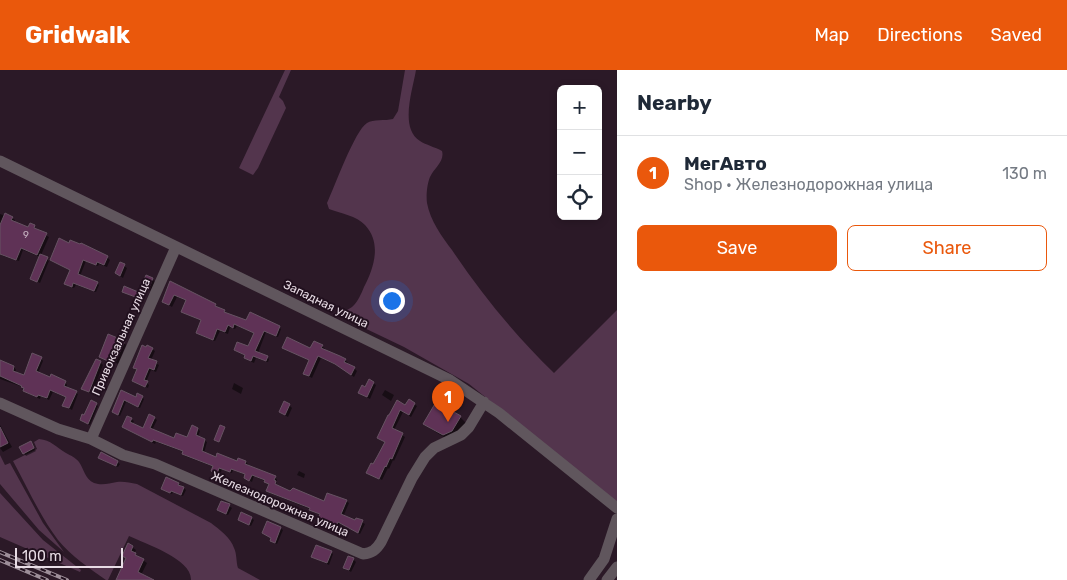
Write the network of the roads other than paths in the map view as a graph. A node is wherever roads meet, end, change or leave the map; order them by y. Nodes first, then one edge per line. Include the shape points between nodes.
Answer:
1 (0, 161) edge
2 (176, 247) junction
3 (484, 402) junction
4 (0, 403) edge
5 (91, 439) junction
6 (617, 508) edge
7 (617, 518) edge
8 (617, 567) edge
9 (589, 580) edge
10 (607, 580) edge

1 - 2 street, Западная улица
2 - 3 street, Западная улица via 434,372
2 - 5 street, Привокзальная улица
3 - 5 street, Железнодорожная улица via 461,435 434,448 425,457 381,542 374,551 365,554
3 - 6 street, Западная улица
4 - 5 street, Железнодорожная улица via 58,429
7 - 9 street via 604,559
8 - 10 street

